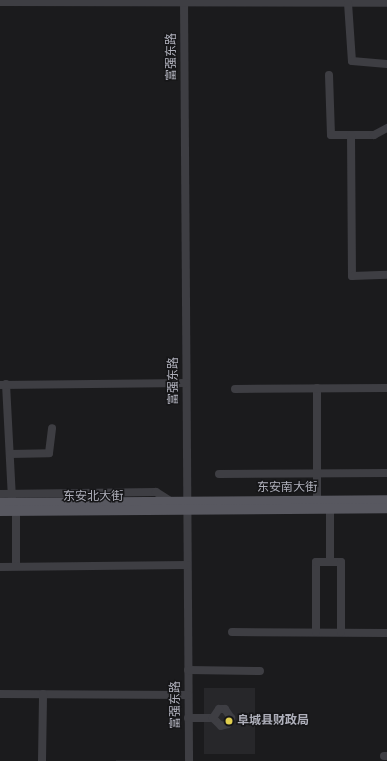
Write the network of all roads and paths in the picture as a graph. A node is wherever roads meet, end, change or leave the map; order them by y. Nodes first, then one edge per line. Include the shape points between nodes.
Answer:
1 (184, 1) edge
2 (0, 2) edge
3 (348, 3) junction
4 (387, 3) edge
5 (387, 64) edge
6 (329, 75) dead end
7 (387, 128) edge
8 (351, 135) junction
9 (387, 275) edge
10 (186, 383) junction
11 (3, 385) edge
12 (235, 388) dead end
13 (317, 388) junction
14 (387, 388) edge
15 (52, 428) dead end
16 (10, 454) junction
17 (317, 473) junction
18 (387, 473) edge
19 (219, 474) dead end
20 (0, 494) edge
21 (387, 500) edge
22 (317, 501) junction
23 (14, 502) junction
24 (0, 503) edge
25 (187, 506) junction
26 (387, 508) edge
27 (330, 509) junction
28 (0, 511) edge
29 (330, 562) junction
30 (187, 565) junction
31 (16, 566) junction
32 (0, 567) edge
33 (232, 632) dead end
34 (316, 632) junction
35 (341, 632) junction
36 (387, 633) edge
37 (188, 670) junction
38 (260, 670) dead end
39 (0, 694) edge
40 (42, 694) junction
41 (188, 695) junction
42 (188, 718) junction
43 (213, 718) dead end
44 (42, 761) edge
45 (189, 761) edge

1 - 2 street
1 - 3 street
1 - 10 street, 富强东路
3 - 4 street
3 - 5 street via 352,61
6 - 8 street via 331,135
7 - 8 street via 380,135
8 - 9 street via 352,276
10 - 11 street
10 - 25 street, 富强东路
11 - 16 street
12 - 13 street
13 - 14 street
13 - 17 street
15 - 16 street via 49,453
16 - 23 street
17 - 18 street
17 - 19 street
17 - 22 street
20 - 23 street
21 - 22 main road, 东安南大街
22 - 25 main road, 东安南大街
23 - 24 main road, 东安北大街
23 - 25 main road, 东安北大街
23 - 25 main road, 东安北大街 via 172,502
23 - 28 main road, 东安北大街
23 - 31 street
25 - 27 main road, 东安南大街
25 - 30 street, 富强东路
26 - 27 main road, 东安南大街
27 - 29 street
29 - 34 street via 316,562
29 - 35 street via 341,562
30 - 31 street
30 - 37 street, 富强东路
31 - 32 street
33 - 34 street
34 - 35 street
35 - 36 street
37 - 38 street
37 - 41 street, 富强东路
39 - 40 street
40 - 41 street
40 - 44 street
41 - 42 street, 富强东路
42 - 43 street
42 - 45 street, 富强东路

